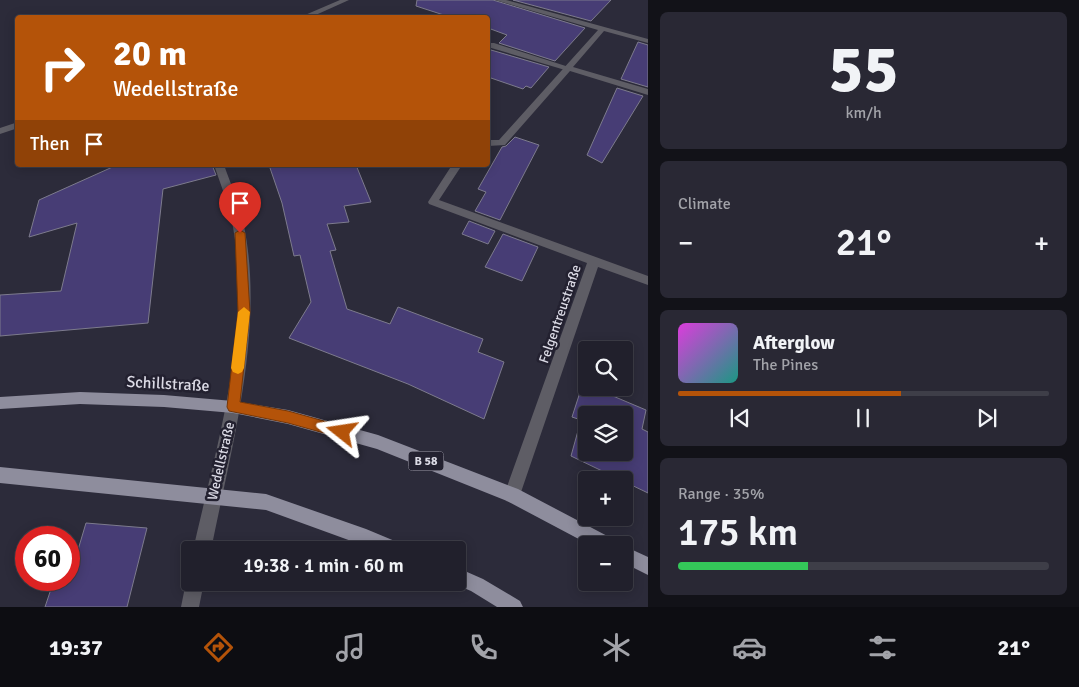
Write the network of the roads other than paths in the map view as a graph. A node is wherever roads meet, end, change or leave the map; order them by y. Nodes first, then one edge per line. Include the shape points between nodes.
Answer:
1 (346, 0) edge
2 (498, 0) edge
3 (308, 15) edge
4 (603, 28) junction
5 (648, 40) edge
6 (491, 45) dead end
7 (568, 68) junction
8 (648, 92) edge
9 (15, 125) edge
10 (0, 131) edge
11 (490, 143) edge
12 (220, 167) edge
13 (455, 167) edge
14 (594, 261) junction
15 (648, 281) edge
16 (0, 404) edge
17 (233, 407) junction
18 (0, 475) edge
19 (512, 495) junction
20 (213, 496) junction
21 (590, 536) edge
22 (204, 541) edge
23 (375, 541) edge
24 (633, 558) edge
25 (648, 566) edge
26 (466, 580) edge
27 (193, 591) edge
28 (190, 607) edge
29 (514, 607) edge

1 - 3 street
2 - 4 street
4 - 5 street
4 - 7 street
6 - 7 street
7 - 8 street
7 - 11 street via 502,143
9 - 10 street
12 - 17 street, Wedellstraße via 240,233 244,312
13 - 14 street, Felgentreustraße via 433,202
14 - 15 street
14 - 19 street, Felgentreustraße
16 - 17 main road, Schillstraße / B 58 via 80,398
17 - 19 main road, Schillstraße / B 58 via 288,417 378,442
17 - 20 street, Wedellstraße
18 - 20 main road
19 - 21 main road, Schillstraße / B 58
20 - 22 street, Wedellstraße
20 - 23 main road via 266,502
24 - 25 main road
26 - 29 main road
27 - 28 street

